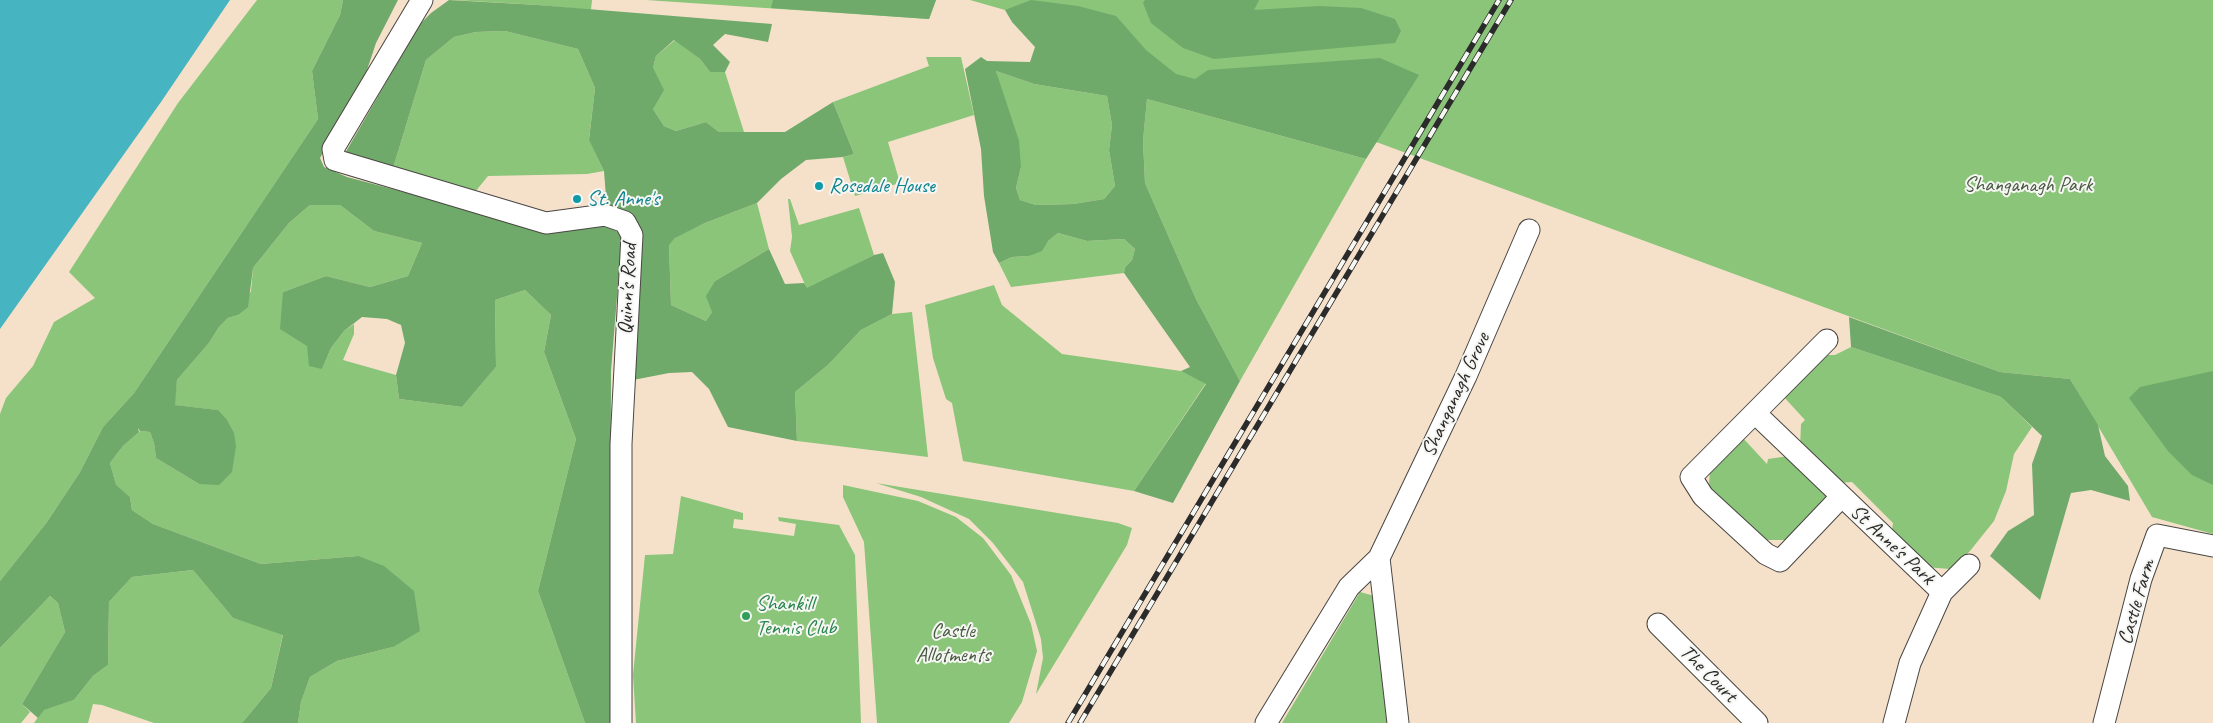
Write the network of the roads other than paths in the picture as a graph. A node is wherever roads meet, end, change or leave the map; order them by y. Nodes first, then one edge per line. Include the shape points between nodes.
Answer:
1 (422, 0) edge
2 (1529, 230) dead end
3 (1827, 340) dead end
4 (1755, 413) junction
5 (1841, 497) junction
6 (2213, 546) edge
7 (1380, 558) junction
8 (1969, 565) dead end
9 (1942, 592) junction
10 (1658, 624) dead end
11 (621, 723) edge
12 (1266, 723) edge
13 (1398, 723) edge
14 (1757, 723) edge
15 (1894, 723) edge
16 (2104, 723) edge

1 - 11 street, Quinn's Road via 333,149 334,160 546,223 605,215 625,222 632,235 621,444
2 - 7 street, Shanganagh Grove via 1466,376
3 - 4 street, St Anne's Park
4 - 5 street, St Anne's Park
4 - 5 street, St Anne's Park via 1691,477 1703,496 1766,554 1780,561
5 - 9 street, St Anne's Park
6 - 16 street, Castle Farm via 2157,536 2141,579
7 - 12 street, Shanganagh Grove via 1349,587
7 - 13 street
8 - 9 street, St Anne's Park
9 - 15 street, St Anne's Park via 1910,664
10 - 14 street, The Court

